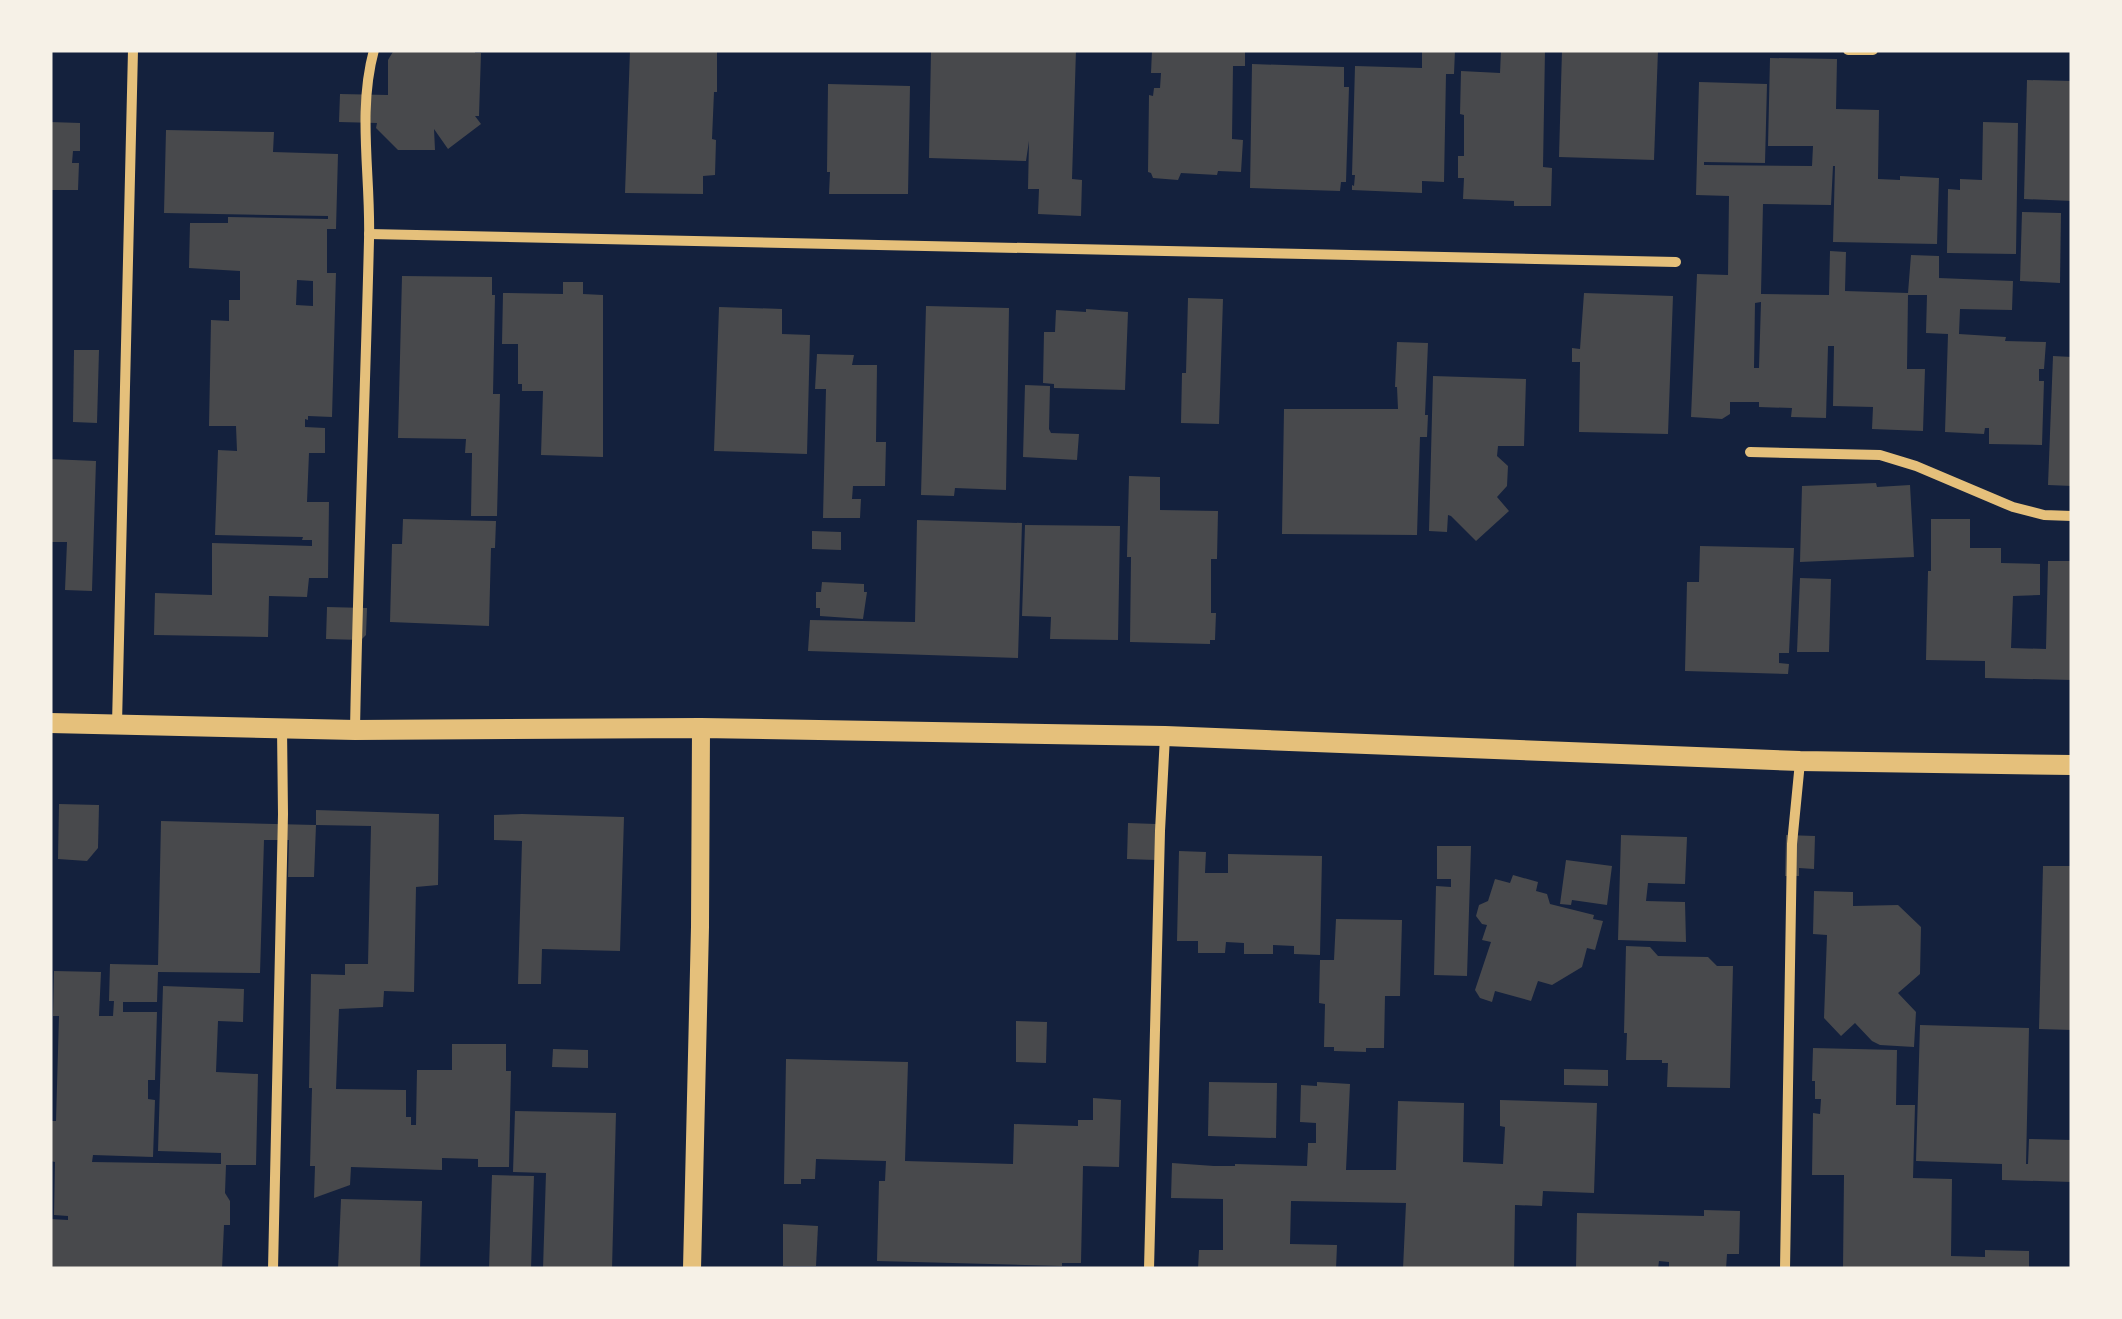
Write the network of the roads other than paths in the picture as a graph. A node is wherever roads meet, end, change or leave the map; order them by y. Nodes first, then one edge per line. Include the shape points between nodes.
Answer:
1 (134, 50) edge
2 (374, 50) edge
3 (1848, 50) edge
4 (1873, 50) edge
5 (369, 234) junction
6 (1676, 262) dead end
7 (1750, 452) dead end
8 (2072, 516) edge
9 (50, 722) edge
10 (117, 724) junction
11 (282, 728) junction
12 (700, 728) junction
13 (355, 730) junction
14 (1165, 736) junction
15 (1800, 760) junction
16 (2072, 765) edge
17 (273, 1269) edge
18 (692, 1269) edge
19 (1150, 1269) edge
20 (1784, 1269) edge

1 - 10 street
2 - 5 street via 364,126
3 - 4 street
5 - 6 street
5 - 13 street
7 - 8 street via 1880,456 2013,507
9 - 10 main road
10 - 11 main road
11 - 13 main road
11 - 17 street
12 - 13 main road
12 - 14 main road
12 - 18 street
14 - 15 main road
14 - 19 street
15 - 16 main road
15 - 20 street via 1792,844

